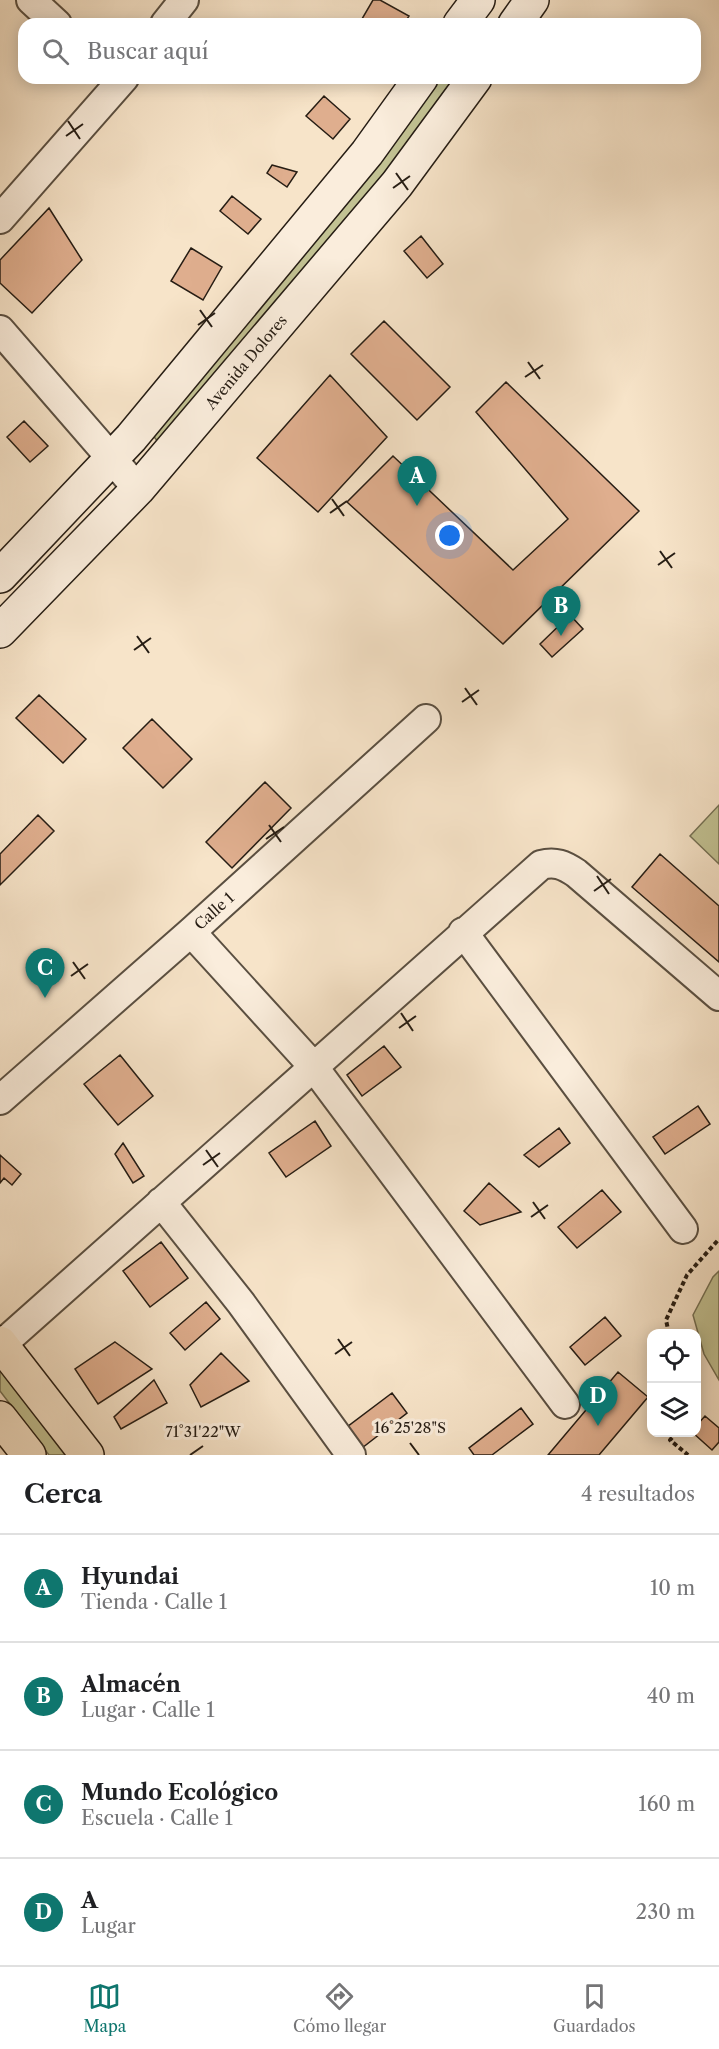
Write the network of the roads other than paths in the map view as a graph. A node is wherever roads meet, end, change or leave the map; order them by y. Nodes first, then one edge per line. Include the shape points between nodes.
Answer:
1 (31, 0) edge
2 (184, 0) edge
3 (478, 0) edge
4 (532, 0) edge
5 (50, 18) edge
6 (170, 18) edge
7 (464, 18) edge
8 (518, 18) edge
9 (117, 84) edge
10 (417, 84) edge
11 (471, 84) edge
12 (0, 219) edge
13 (0, 330) edge
14 (112, 459) junction
15 (138, 489) junction
16 (0, 576) edge
17 (0, 630) edge
18 (426, 719) dead end
19 (191, 932) junction
20 (463, 932) junction
21 (719, 996) edge
22 (313, 1066) junction
23 (0, 1101) edge
24 (161, 1202) junction
25 (683, 1229) dead end
26 (1, 1344) edge
27 (565, 1404) dead end
28 (0, 1418) edge
29 (28, 1455) edge
30 (87, 1455) edge
31 (351, 1455) edge

1 - 5 street
2 - 6 street
3 - 7 main road
4 - 8 main road
9 - 12 street
10 - 14 main road via 367,153
11 - 15 main road, Avenida Dolores via 397,184
13 - 14 street
14 - 15 street
14 - 16 main road
15 - 17 main road, Avenida Dolores
18 - 19 street, Calle 1
19 - 22 street
19 - 23 street, Calle 1
20 - 21 street via 541,865 552,862 565,866
20 - 22 street
20 - 25 street
22 - 24 street
22 - 27 street
24 - 26 street
24 - 31 street via 241,1303
26 - 30 main road
28 - 29 main road

